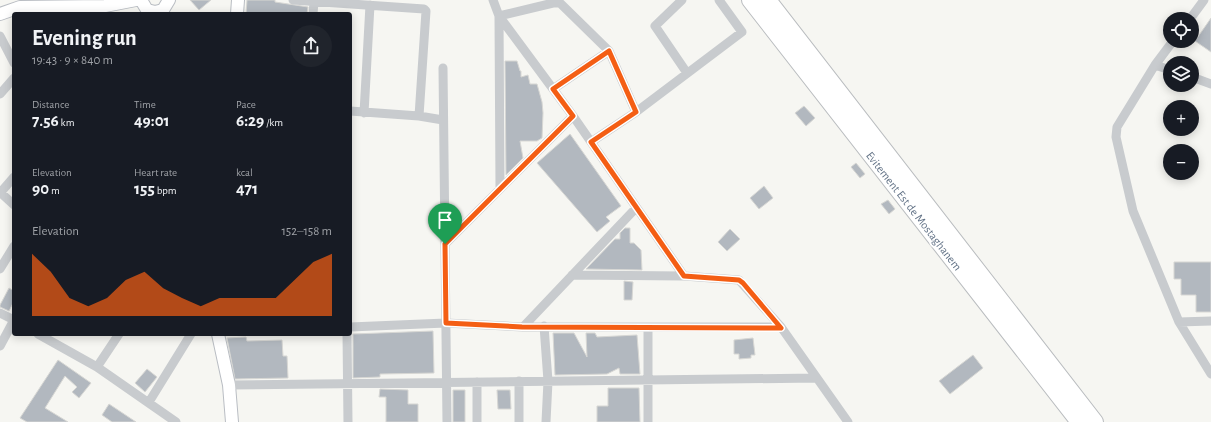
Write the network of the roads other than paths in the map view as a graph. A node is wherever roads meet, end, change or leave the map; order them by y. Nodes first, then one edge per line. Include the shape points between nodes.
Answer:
1 (134, 0) edge
2 (238, 0) edge
3 (293, 0) edge
4 (493, 0) edge
5 (682, 0) edge
6 (719, 0) edge
7 (750, 0) edge
8 (768, 0) edge
9 (1204, 0) edge
10 (170, 1) edge
11 (319, 2) edge
12 (72, 3) edge
13 (17, 4) edge
14 (370, 5) junction
15 (105, 6) junction
16 (98, 12) edge
17 (154, 12) edge
18 (159, 12) edge
19 (237, 12) edge
20 (314, 12) edge
21 (1195, 12) edge
22 (0, 14) edge
23 (499, 16) junction
24 (0, 36) edge
25 (1168, 48) edge
26 (609, 51) junction
27 (12, 59) edge
28 (1155, 65) junction
29 (443, 68) dead end
30 (1163, 68) edge
31 (687, 73) junction
32 (12, 80) edge
33 (1199, 80) edge
34 (1211, 84) edge
35 (553, 89) junction
36 (0, 94) edge
37 (352, 111) edge
38 (636, 112) junction
39 (364, 113) junction
40 (419, 116) junction
41 (573, 116) junction
42 (443, 120) junction
43 (591, 142) junction
44 (12, 179) edge
45 (500, 188) junction
46 (0, 193) edge
47 (12, 203) edge
48 (636, 208) junction
49 (445, 244) junction
50 (12, 249) edge
51 (0, 269) edge
52 (572, 275) junction
53 (684, 276) junction
54 (0, 313) edge
55 (12, 319) edge
56 (1211, 321) edge
57 (1179, 322) junction
58 (446, 323) junction
59 (12, 324) edge
60 (544, 326) junction
61 (352, 327) edge
62 (522, 327) junction
63 (648, 327) junction
64 (781, 328) junction
65 (46, 336) edge
66 (118, 336) edge
67 (190, 336) edge
68 (218, 336) edge
69 (347, 336) edge
70 (0, 346) edge
71 (97, 367) junction
72 (1211, 374) edge
73 (816, 378) junction
74 (649, 380) junction
75 (519, 381) junction
76 (548, 381) junction
77 (446, 382) junction
78 (477, 382) junction
79 (348, 384) junction
80 (230, 385) junction
81 (149, 402) junction
82 (176, 422) edge
83 (232, 422) edge
84 (348, 422) edge
85 (447, 422) edge
86 (477, 422) edge
87 (519, 422) edge
88 (546, 422) edge
89 (648, 422) edge
90 (848, 422) edge
91 (1079, 422) edge
92 (1096, 422) edge

1 - 15 main road
1 - 17 main road via 146,10
2 - 19 main road
3 - 11 street
4 - 23 street
5 - 31 street via 655,26
6 - 31 street via 742,32
7 - 91 highway, Evitement Est de Mostaghanem
8 - 92 highway, Evitement Est de Mostaghanem
9 - 21 street
10 - 18 main road
11 - 14 street
11 - 20 street
12 - 13 main road
12 - 15 main road
13 - 22 main road
14 - 39 street
14 - 40 street via 421,8 426,12
15 - 16 street
23 - 26 street via 560,3
23 - 35 street
23 - 45 street
24 - 27 street
25 - 28 street
26 - 35 street
26 - 38 street
28 - 30 street
28 - 57 street via 1117,127 1116,137 1133,211
29 - 42 street
31 - 38 street
32 - 36 street
33 - 34 street
35 - 41 street
37 - 39 street
38 - 43 street
39 - 40 street
40 - 42 street
41 - 43 street
41 - 45 street
42 - 49 street
43 - 48 street
44 - 46 street
45 - 49 street
46 - 47 street
48 - 52 street
48 - 53 street
49 - 58 street
50 - 51 street
52 - 53 street
52 - 62 street
53 - 64 street via 739,280
54 - 55 street
56 - 57 street
57 - 72 street
58 - 61 street
58 - 62 street
58 - 77 street
59 - 70 street
60 - 62 street
60 - 63 street
60 - 76 street
63 - 64 street
63 - 74 street
64 - 73 street
65 - 71 street
66 - 71 street
67 - 81 street
68 - 80 main road
69 - 79 street
71 - 81 street
73 - 74 street
73 - 90 street
74 - 76 street
74 - 89 street
75 - 76 street
75 - 78 street
75 - 87 street
76 - 88 street
77 - 78 street
77 - 79 street
77 - 85 street
78 - 86 street
79 - 80 street
79 - 84 street
80 - 83 main road
81 - 82 street

